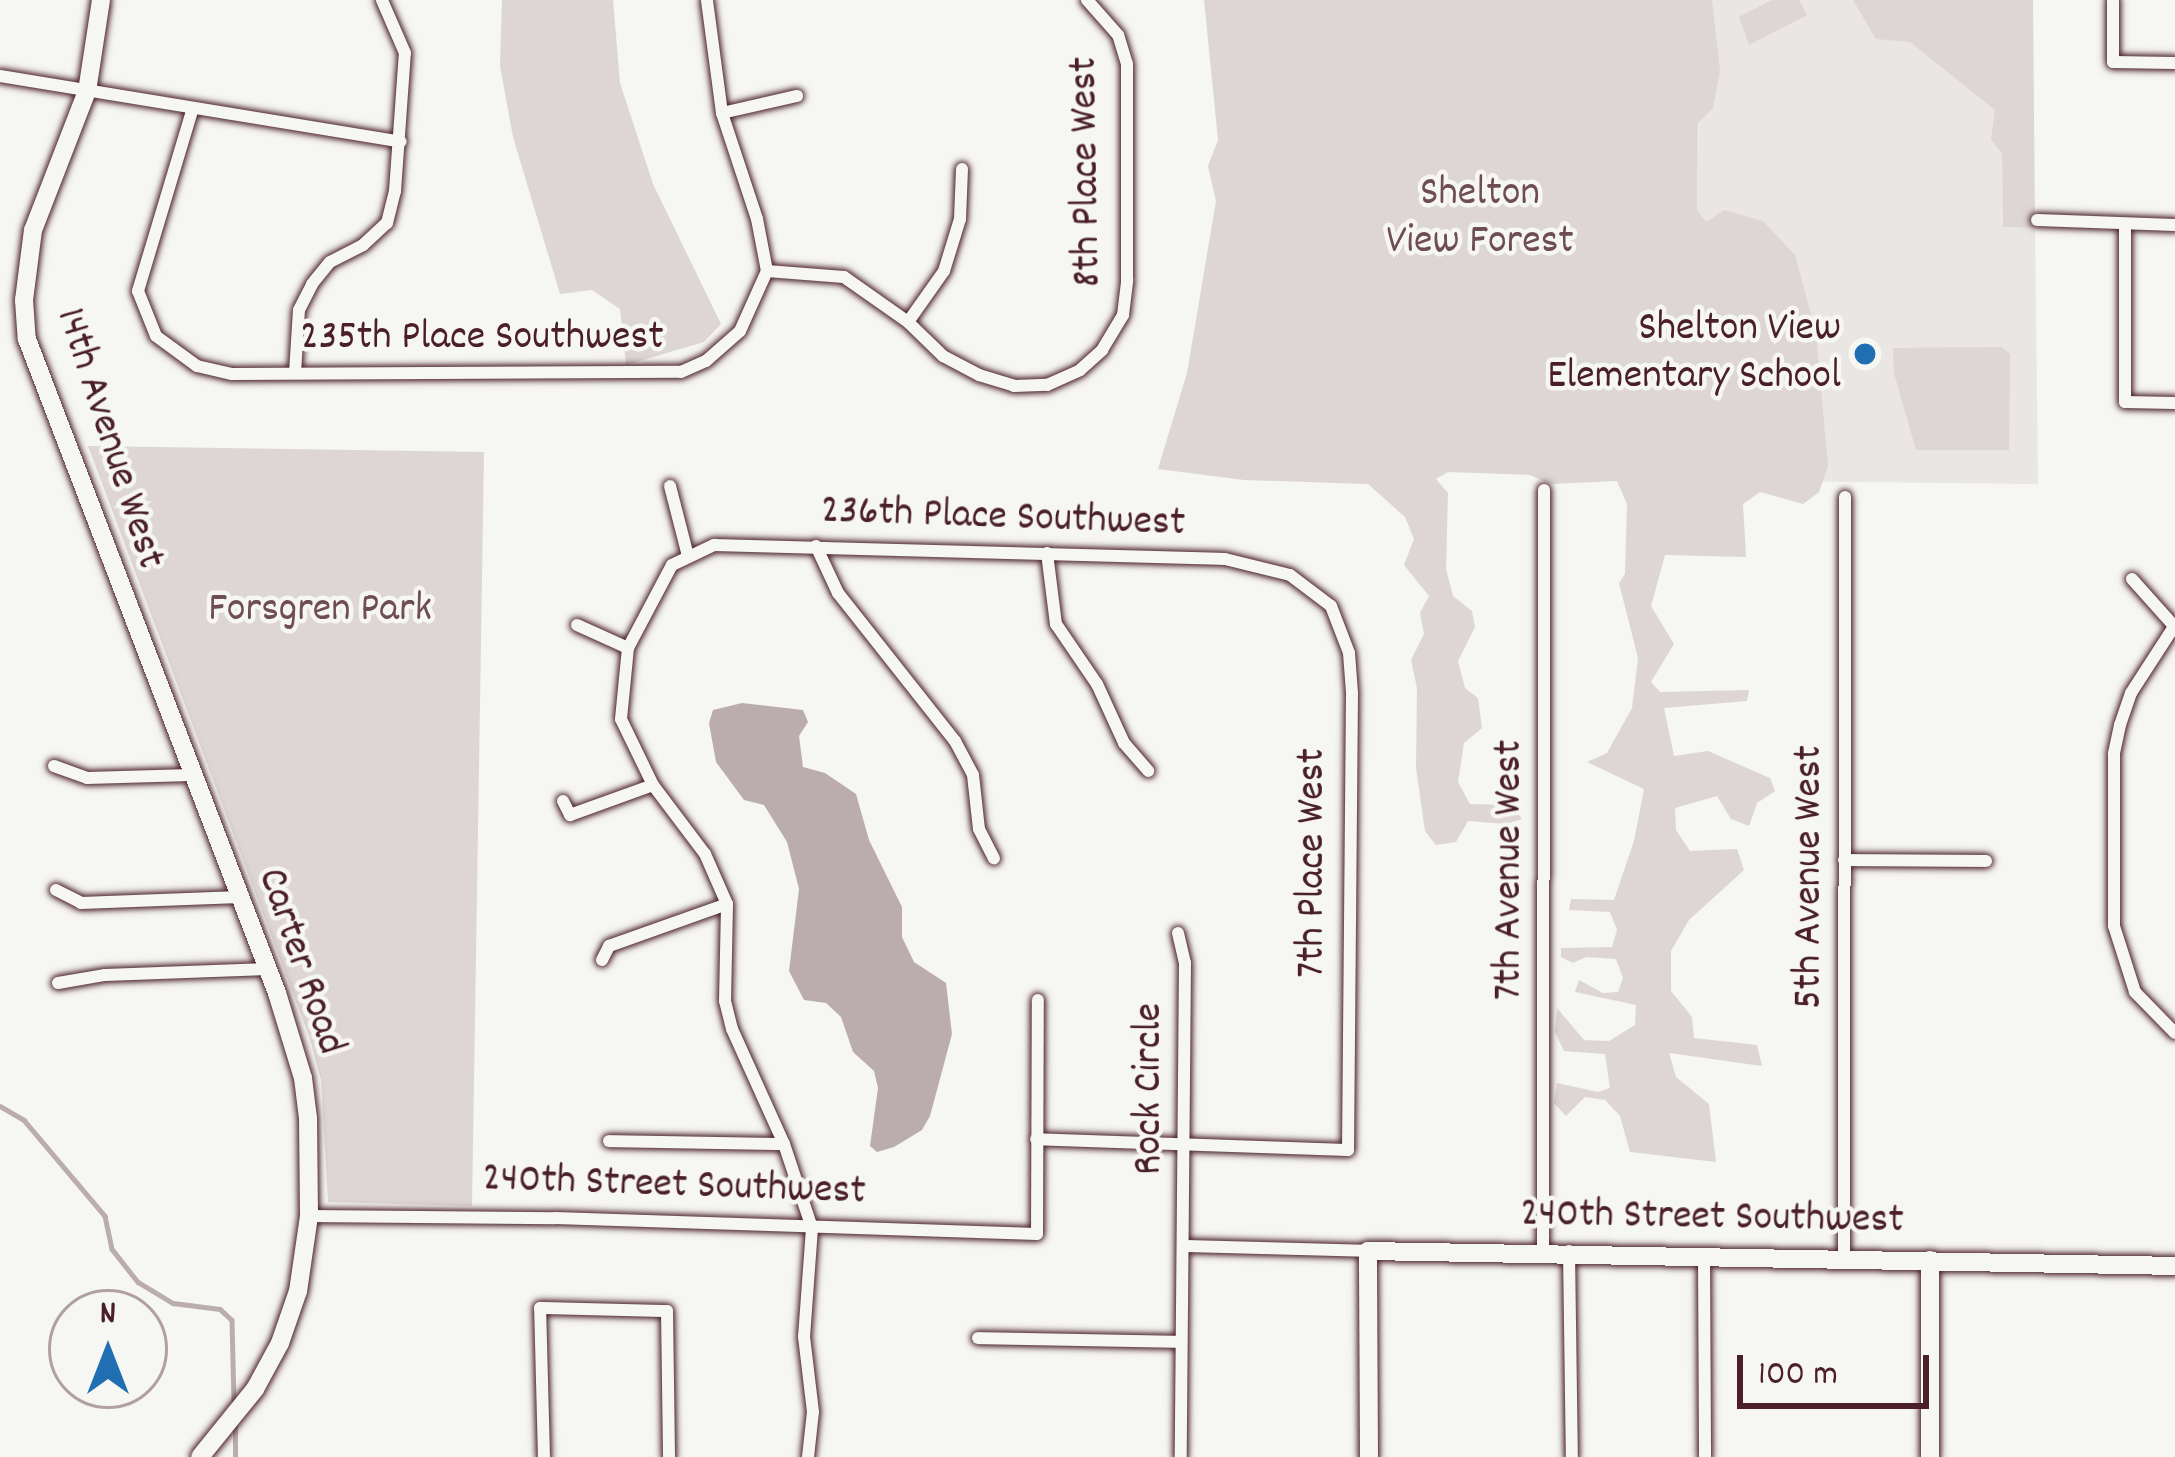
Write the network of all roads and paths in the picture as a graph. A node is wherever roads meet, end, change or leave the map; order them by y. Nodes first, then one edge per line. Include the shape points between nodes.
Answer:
1 (101, 0) edge
2 (382, 0) edge
3 (707, 0) edge
4 (1087, 0) edge
5 (2113, 0) edge
6 (2175, 63) edge
7 (0, 76) edge
8 (87, 91) junction
9 (797, 96) dead end
10 (192, 111) junction
11 (722, 113) junction
12 (401, 142) junction
13 (962, 169) dead end
14 (2037, 220) dead end
15 (2125, 224) junction
16 (2175, 225) edge
17 (767, 271) junction
18 (908, 322) junction
19 (295, 374) junction
20 (2175, 403) edge
21 (670, 486) dead end
22 (1544, 490) dead end
23 (1845, 497) dead end
24 (816, 546) junction
25 (1047, 553) junction
26 (688, 556) junction
27 (2132, 579) dead end
28 (1313, 588) joint
29 (131, 623) joint
30 (577, 626) dead end
31 (2175, 626) edge
32 (628, 648) junction
33 (54, 766) dead end
34 (1148, 771) dead end
35 (191, 775) junction
36 (653, 785) junction
37 (563, 801) dead end
38 (994, 857) dead end
39 (1844, 860) junction
40 (1986, 861) dead end
41 (56, 890) dead end
42 (240, 897) junction
43 (727, 904) junction
44 (1178, 933) dead end
45 (602, 960) dead end
46 (268, 969) junction
47 (58, 983) dead end
48 (1038, 1000) dead end
49 (2175, 1033) edge
50 (1036, 1139) junction
51 (609, 1141) dead end
52 (1184, 1143) junction
53 (784, 1144) junction
54 (309, 1216) junction
55 (812, 1228) junction
56 (1183, 1246) junction
57 (1369, 1251) junction
58 (1543, 1251) junction
59 (1570, 1251) junction
60 (1704, 1254) junction
61 (1844, 1256) junction
62 (1930, 1260) junction
63 (2175, 1266) edge
64 (978, 1338) dead end
65 (1180, 1342) junction
66 (205, 1452) edge
67 (544, 1457) edge
68 (669, 1457) edge
69 (808, 1457) edge
70 (1181, 1457) edge
71 (1369, 1457) edge
72 (1572, 1457) edge
73 (1705, 1457) edge
74 (1930, 1457) edge

1 - 8 street, 14th Avenue West
2 - 12 street via 405,53
3 - 11 street
4 - 18 street, 8th Place West via 1118,34 1127,64 1123,315 1102,350 1047,385 1013,386 943,356
5 - 6 street via 2113,62
7 - 8 street
8 - 10 street
8 - 29 street, 14th Avenue West via 33,230 27,339
9 - 11 street
10 - 12 street
10 - 19 street, 235th Place Southwest via 141,266 138,290 156,337 197,366
11 - 17 street
12 - 19 street via 387,224 330,262 299,310
13 - 18 street via 960,219 944,271
14 - 15 street
15 - 16 street
15 - 20 street via 2125,402
17 - 18 street via 844,277
17 - 19 street, 235th Place Southwest via 740,331 681,372
21 - 26 street
22 - 58 street, 7th Avenue West
23 - 39 street, 5th Avenue West
24 - 25 street, 236th Place Southwest
24 - 26 street, 236th Place Southwest via 714,545
24 - 38 street via 838,593 955,741 973,775 979,829
25 - 28 street, 236th Place Southwest via 1225,559
25 - 34 street via 1056,624
26 - 32 street via 657,586
27 - 31 street
28 - 52 street, 7th Place West via 1343,627 1352,693 1348,1150
29 - 35 street, Carter Road
30 - 32 street
31 - 49 street via 2131,693 2114,754 2114,926 2135,992
32 - 36 street via 621,719
33 - 35 street via 87,778
35 - 42 street, Carter Road
36 - 37 street via 570,815
36 - 43 street via 705,854
39 - 40 street
39 - 61 street, 5th Avenue West
41 - 42 street via 81,903
42 - 46 street, Carter Road
43 - 45 street via 609,946
43 - 53 street via 724,1000
44 - 52 street, Rock Circle via 1185,963
46 - 47 street
46 - 54 street, Carter Road via 303,1078
48 - 50 street
50 - 52 street
50 - 55 street, 240th Street Southwest via 1037,1234
51 - 53 street
52 - 56 street, Rock Circle
53 - 55 street
54 - 55 street, 240th Street Southwest
54 - 66 street, Carter Road via 280,1343
55 - 69 street via 804,1337 813,1412
56 - 57 street, 240th Street Southwest
56 - 65 street
57 - 58 street, 240th Street Southwest
57 - 71 street
58 - 59 street, 240th Street Southwest
59 - 60 street, 240th Street Southwest
59 - 72 street
60 - 61 street, 240th Street Southwest
60 - 73 street
61 - 62 street, 240th Street Southwest
62 - 63 street, 240th Street Southwest
62 - 74 street
64 - 65 street
65 - 70 street
67 - 68 street via 540,1309 667,1311

